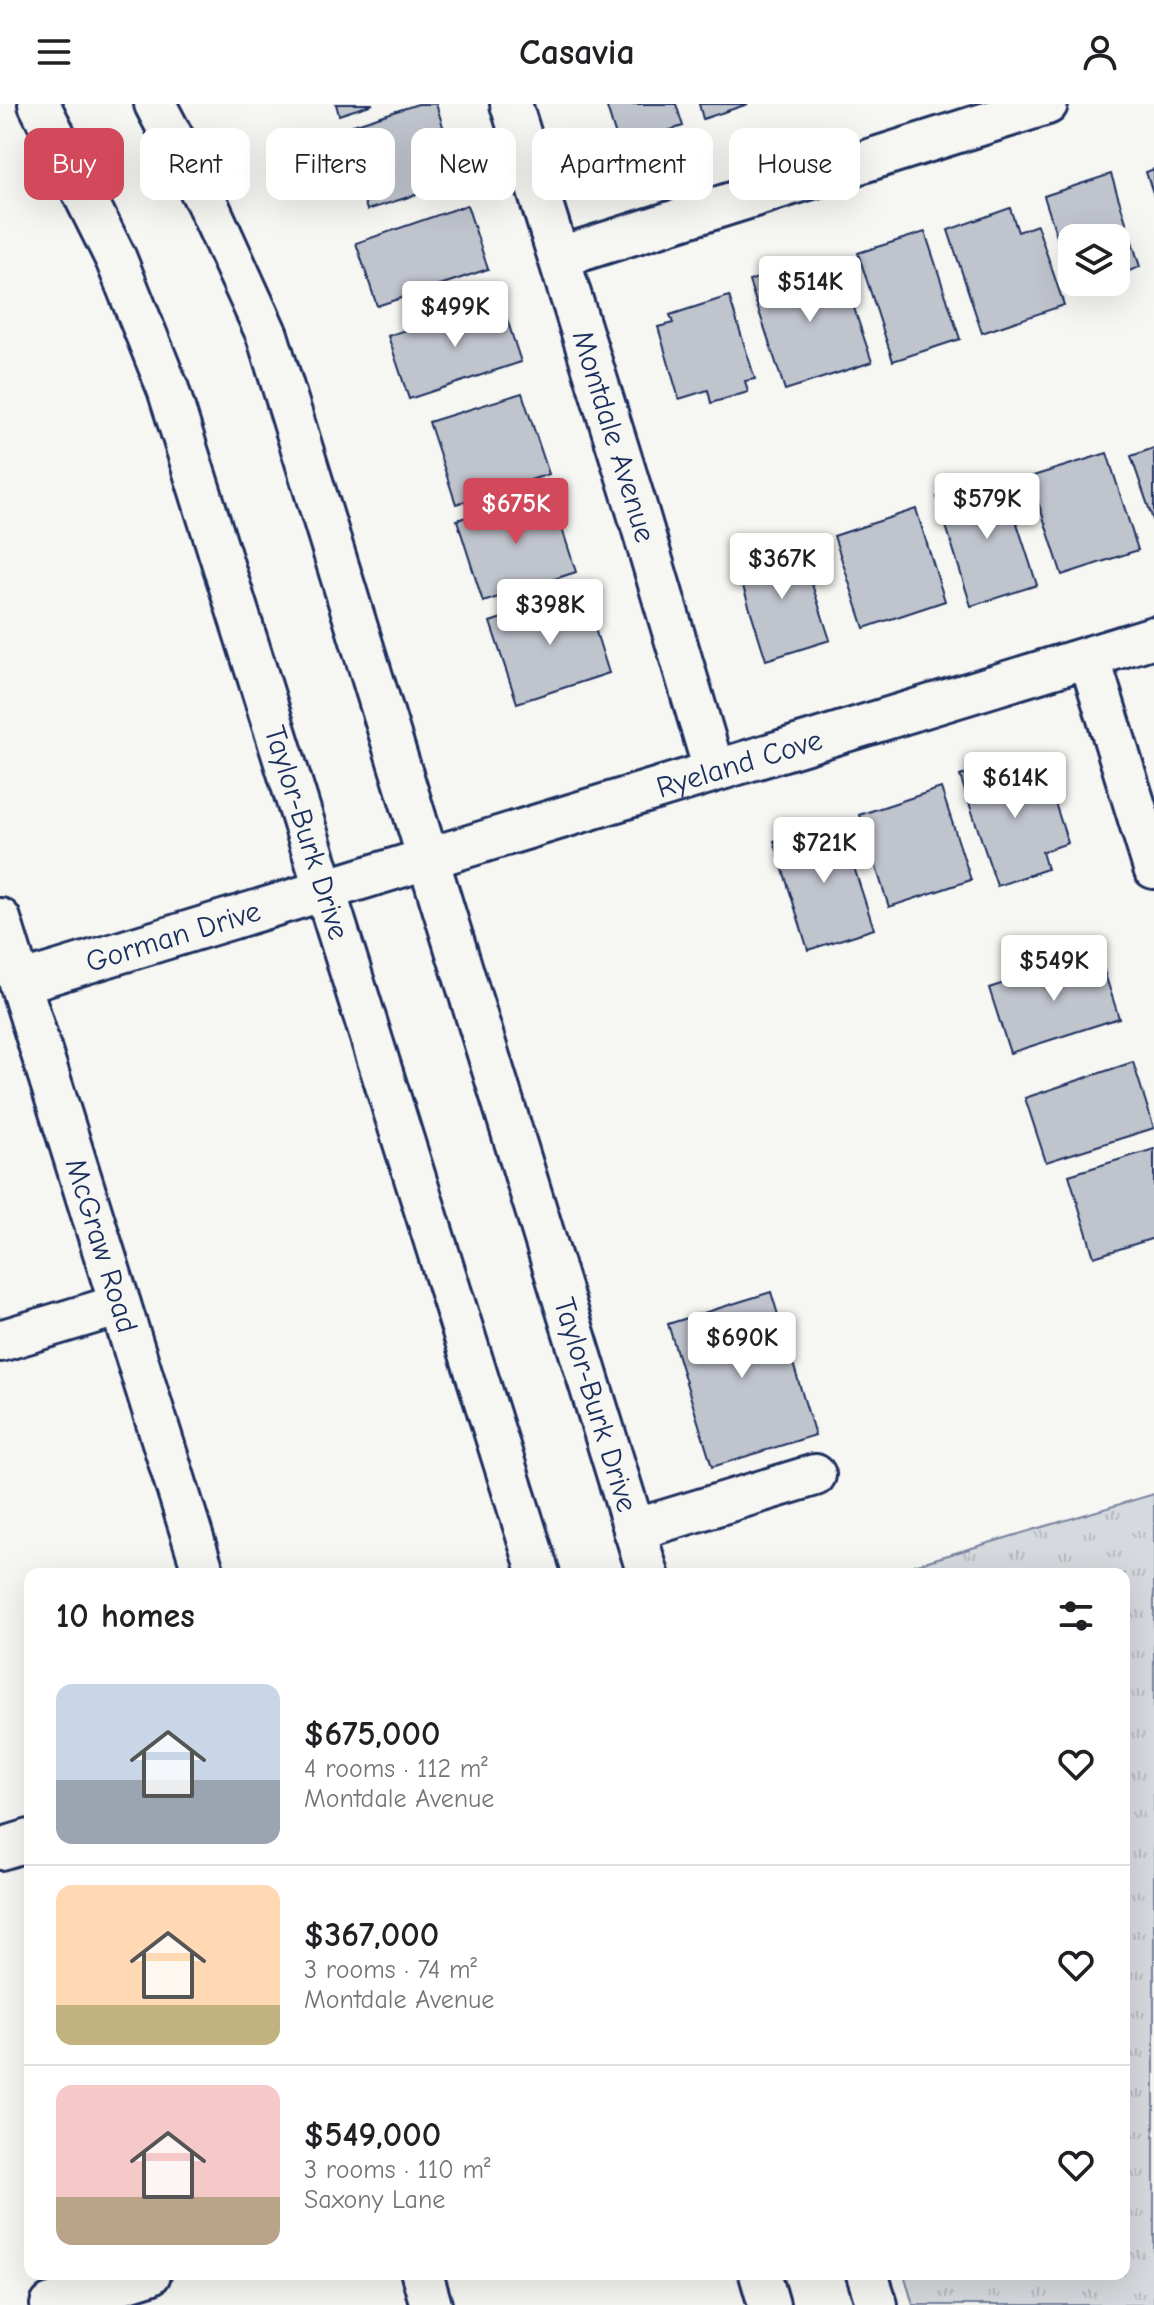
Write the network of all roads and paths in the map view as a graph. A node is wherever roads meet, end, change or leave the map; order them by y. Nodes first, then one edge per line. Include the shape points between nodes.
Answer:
1 (39, 104) edge
2 (155, 104) edge
3 (511, 104) edge
4 (1047, 104) edge
5 (560, 257) junction
6 (1154, 637) edge
7 (1089, 657) junction
8 (714, 770) junction
9 (427, 858) junction
10 (1154, 868) edge
11 (325, 889) junction
12 (0, 919) edge
13 (20, 983) junction
14 (120, 1305) junction
15 (0, 1341) edge
16 (815, 1475) dead end
17 (634, 1530) junction
18 (202, 1568) edge
19 (537, 1568) edge
20 (646, 1568) edge
21 (24, 1842) edge
22 (0, 1849) edge
23 (131, 2280) edge
24 (424, 2280) edge
25 (762, 2280) edge
26 (869, 2280) edge
27 (51, 2305) edge
28 (431, 2305) edge
29 (769, 2305) edge
30 (877, 2305) edge

1 - 11 street, Taylor-Burk Drive via 116,259 168,389
2 - 9 street, Taylor-Burk Drive via 267,335
3 - 5 street, Montdale Avenue
4 - 5 street
5 - 8 street, Montdale Avenue
6 - 7 street, Ryeland Cove
7 - 8 street, Ryeland Cove
7 - 10 street
8 - 9 street, Ryeland Cove
9 - 11 street, Ryeland Cove
9 - 17 street, Taylor-Burk Drive
11 - 13 street, Gorman Drive
11 - 19 street, Taylor-Burk Drive
12 - 13 street, McGraw Road
13 - 14 street, McGraw Road
14 - 15 street
14 - 18 street, McGraw Road
16 - 17 street
17 - 20 street, Taylor-Burk Drive
21 - 22 street
23 - 27 street
24 - 28 street
25 - 29 street
26 - 30 street

